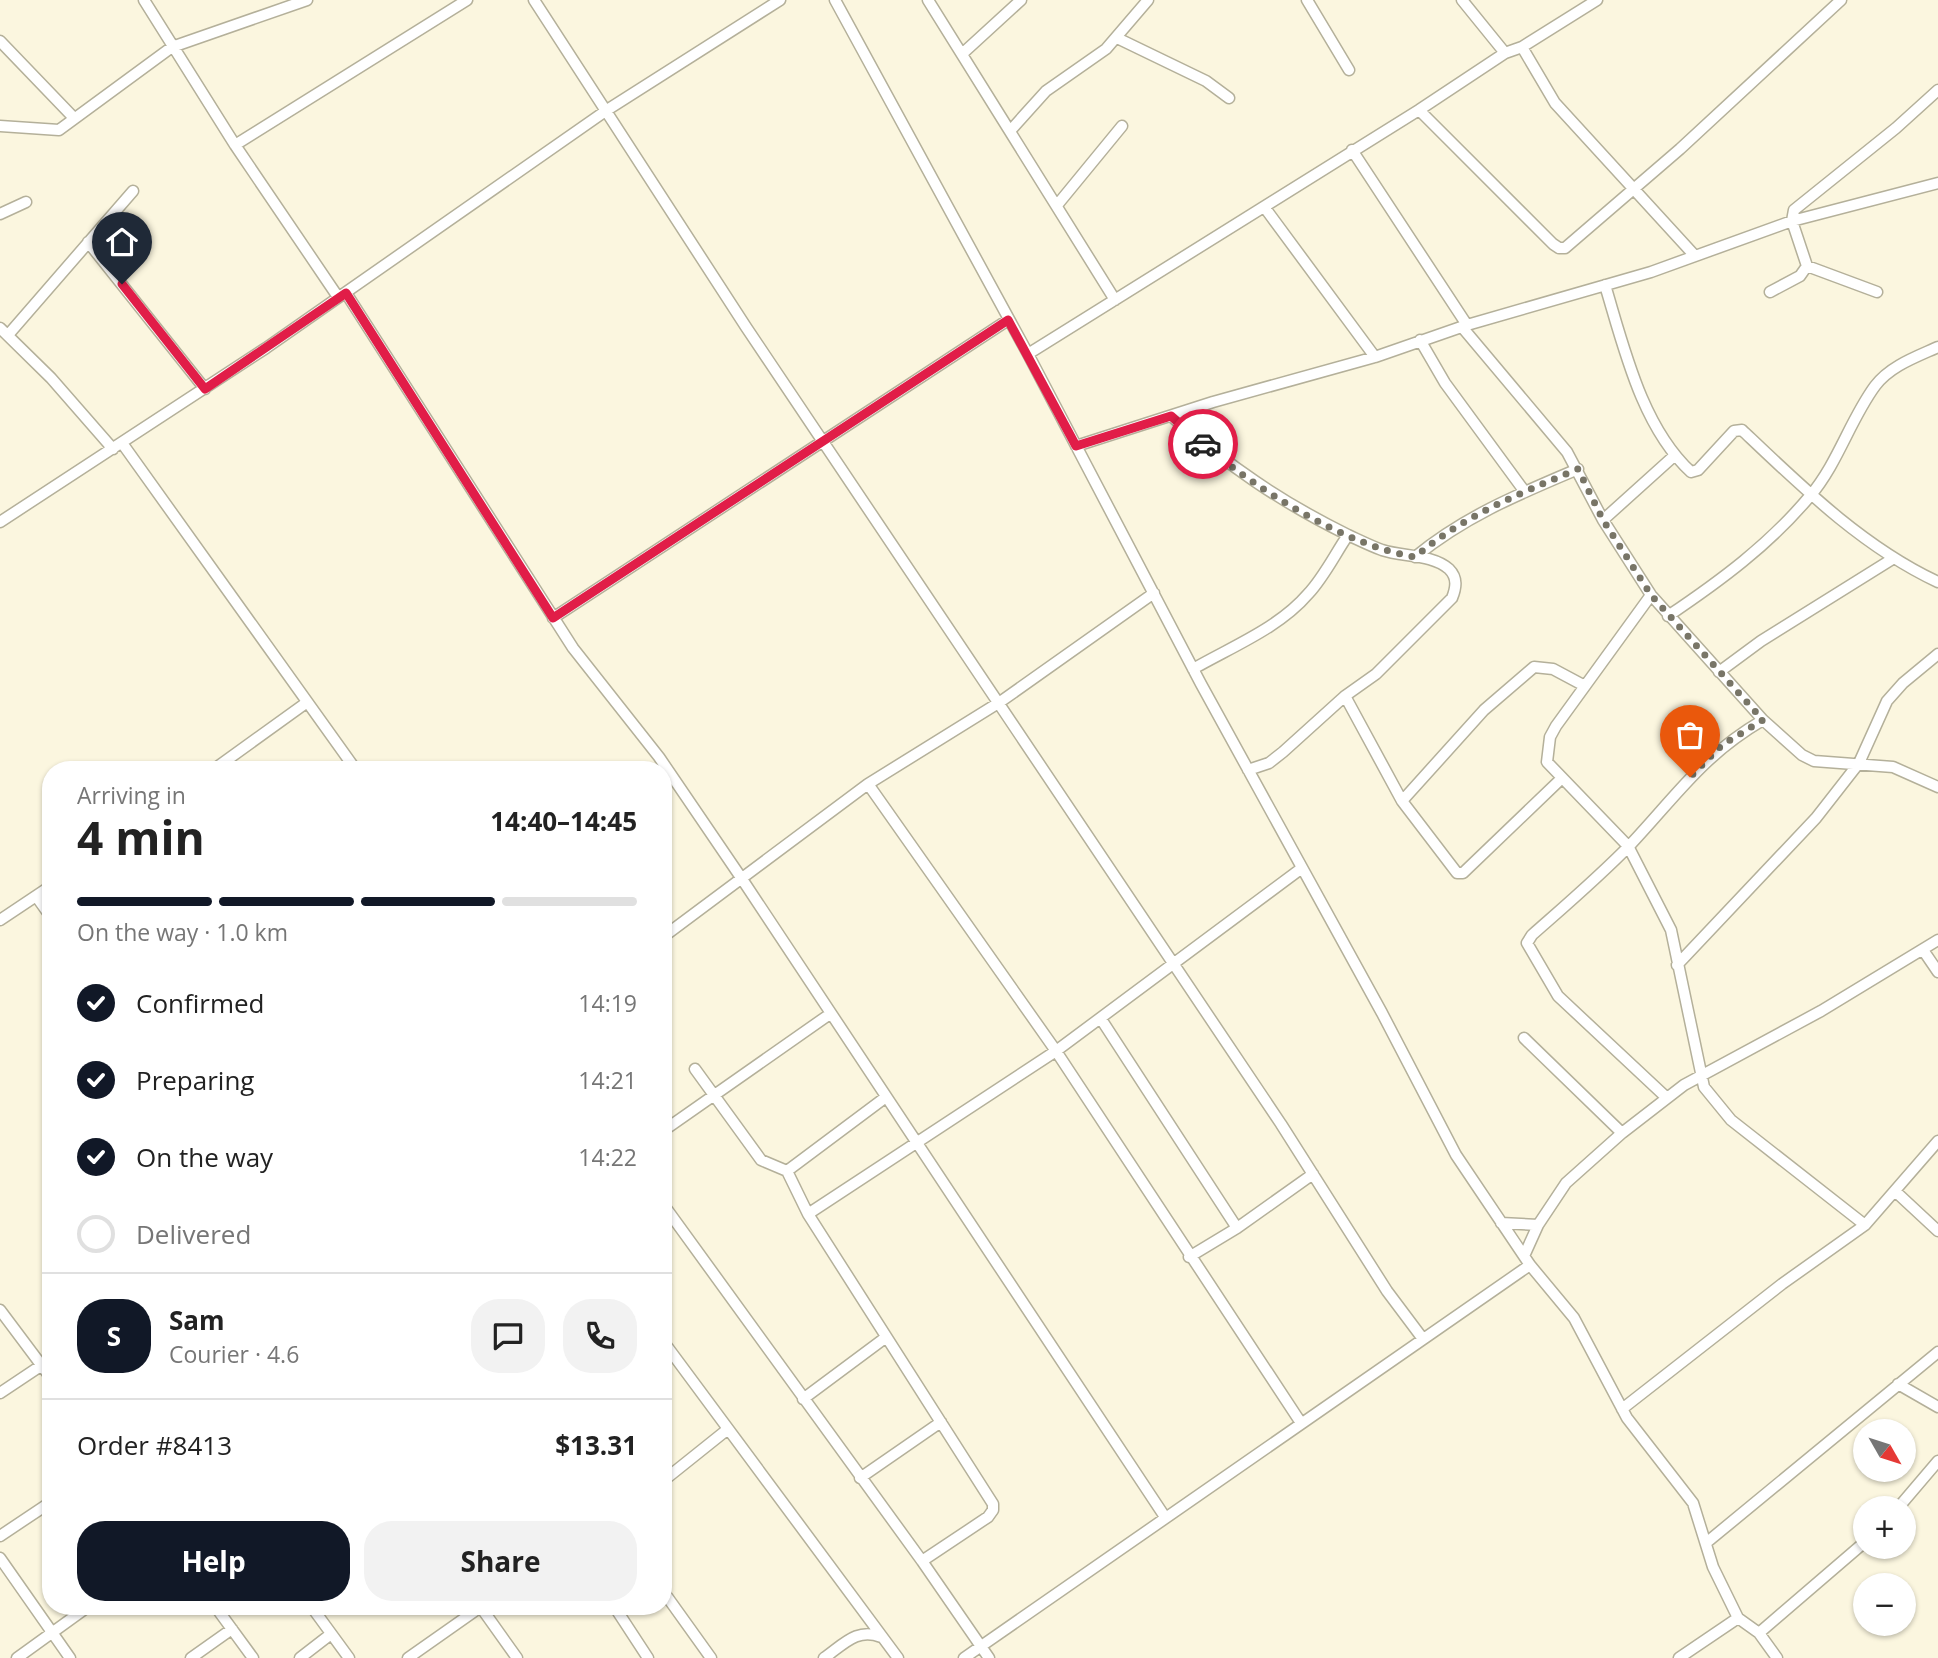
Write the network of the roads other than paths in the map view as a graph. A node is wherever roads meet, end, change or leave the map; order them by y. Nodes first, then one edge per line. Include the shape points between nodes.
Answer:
1 (307, 0) edge
2 (467, 0) edge
3 (534, 0) edge
4 (780, 0) edge
5 (835, 0) edge
6 (928, 0) edge
7 (1021, 0) edge
8 (1148, 0) edge
9 (1307, 0) edge
10 (1462, 0) edge
11 (1597, 0) edge
12 (1841, 0) edge
13 (149, 2) edge
14 (1117, 38) junction
15 (0, 41) edge
16 (172, 47) junction
17 (1522, 47) junction
18 (1505, 52) junction
19 (962, 54) junction
20 (1349, 70) dead end
21 (1938, 90) edge
22 (1229, 98) dead end
23 (607, 110) junction
24 (1419, 110) junction
25 (74, 118) junction
26 (0, 125) edge
27 (1122, 126) dead end
28 (1010, 131) junction
29 (235, 145) junction
30 (1352, 150) junction
31 (1938, 183) edge
32 (1635, 189) junction
33 (133, 191) dead end
34 (26, 202) dead end
35 (1058, 204) junction
36 (1265, 208) junction
37 (0, 214) edge
38 (1792, 221) junction
39 (89, 242) junction
40 (1695, 256) junction
41 (1808, 265) junction
42 (1605, 285) junction
43 (1770, 292) dead end
44 (1877, 292) dead end
45 (342, 295) junction
46 (1115, 300) junction
47 (1008, 320) junction
48 (1464, 326) junction
49 (4, 331) edge
50 (1420, 340) junction
51 (1938, 347) edge
52 (1028, 355) junction
53 (1375, 357) junction
54 (205, 389) junction
55 (1171, 416) junction
56 (823, 442) junction
57 (118, 446) junction
58 (1076, 446) junction
59 (1674, 456) junction
60 (1578, 469) junction
61 (1525, 492) junction
62 (1811, 495) junction
63 (1603, 520) junction
64 (0, 522) edge
65 (1348, 535) junction
66 (1415, 557) junction
67 (1894, 558) junction
68 (1938, 582) edge
69 (1154, 593) junction
70 (1651, 595) junction
71 (1668, 616) junction
72 (553, 618) junction
73 (1938, 654) edge
74 (1193, 669) junction
75 (1719, 672) junction
76 (1583, 685) junction
77 (1345, 696) junction
78 (1000, 702) junction
79 (306, 703) junction
80 (1763, 720) junction
81 (225, 761) edge
82 (349, 761) edge
83 (662, 761) edge
84 (1859, 763) junction
85 (1248, 770) junction
86 (672, 776) edge
87 (1561, 779) junction
88 (868, 784) junction
89 (1938, 786) edge
90 (1402, 801) junction
91 (1628, 846) junction
92 (1302, 868) junction
93 (742, 879) junction
94 (42, 892) edge
95 (36, 896) junction
96 (42, 904) edge
97 (0, 920) edge
98 (672, 930) edge
99 (1938, 940) edge
100 (1923, 950) junction
101 (1175, 965) junction
102 (1677, 965) junction
103 (1938, 972) edge
104 (830, 1014) junction
105 (1101, 1019) junction
106 (1524, 1038) dead end
107 (1056, 1051) junction
108 (695, 1069) dead end
109 (1700, 1074) junction
110 (713, 1097) junction
111 (886, 1097) junction
112 (1667, 1098) junction
113 (672, 1125) edge
114 (1622, 1133) junction
115 (1938, 1141) edge
116 (917, 1144) junction
117 (787, 1171) junction
118 (1313, 1174) junction
119 (1896, 1192) junction
120 (808, 1214) junction
121 (672, 1217) edge
122 (1501, 1223) junction
123 (1538, 1225) junction
124 (1865, 1225) junction
125 (1237, 1228) junction
126 (1938, 1231) edge
127 (1189, 1256) junction
128 (1527, 1260) junction
129 (0, 1310) edge
130 (885, 1338) junction
131 (1423, 1339) junction
132 (1938, 1352) edge
133 (672, 1353) edge
134 (42, 1357) edge
135 (42, 1365) edge
136 (1898, 1384) junction
137 (0, 1393) edge
138 (803, 1399) junction
139 (1938, 1407) edge
140 (1622, 1409) junction
141 (941, 1422) junction
142 (1301, 1423) junction
143 (728, 1429) junction
144 (1938, 1461) edge
145 (672, 1474) edge
146 (860, 1478) junction
147 (1908, 1496) edge
148 (42, 1508) edge
149 (1165, 1517) junction
150 (0, 1536) edge
151 (1706, 1543) junction
152 (1853, 1552) edge
153 (0, 1559) edge
154 (922, 1561) junction
155 (672, 1604) edge
156 (861, 1608) junction
157 (77, 1615) edge
158 (222, 1615) edge
159 (317, 1615) edge
160 (470, 1615) edge
161 (487, 1615) edge
162 (620, 1615) edge
163 (1738, 1618) junction
164 (232, 1629) junction
165 (52, 1633) junction
166 (859, 1633) junction
167 (1759, 1633) junction
168 (331, 1634) junction
169 (882, 1637) junction
170 (980, 1647) junction
171 (17, 1658) edge
172 (70, 1658) edge
173 (191, 1658) edge
174 (253, 1658) edge
175 (300, 1658) edge
176 (349, 1658) edge
177 (408, 1658) edge
178 (517, 1658) edge
179 (648, 1658) edge
180 (711, 1658) edge
181 (824, 1658) edge
182 (898, 1658) edge
183 (964, 1658) edge
184 (989, 1658) edge
185 (1679, 1658) edge
186 (1777, 1658) edge

1 - 16 street
2 - 29 street
3 - 23 street
4 - 23 street
5 - 47 street
6 - 19 street
7 - 19 street
8 - 14 street
9 - 20 street
10 - 18 street
11 - 17 street
12 - 32 street
13 - 16 street
14 - 22 street via 1206,81
14 - 28 street via 1045,91
15 - 25 street
16 - 25 street
16 - 29 street
17 - 18 street
17 - 32 street via 1555,103
18 - 24 street
19 - 28 street
21 - 38 street via 1794,210
23 - 45 street
23 - 56 street
24 - 30 street
24 - 32 street via 1559,248 1575,242
25 - 26 street via 52,132
27 - 35 street
28 - 35 street
29 - 45 street
30 - 36 street
30 - 48 street
31 - 38 street
32 - 40 street
33 - 39 street
34 - 37 street
35 - 46 street
36 - 46 street
36 - 53 street
38 - 40 street
38 - 41 street
39 - 49 street
39 - 54 street
40 - 42 street
41 - 43 street via 1800,276
41 - 44 street
42 - 48 street
42 - 59 street via 1639,386
45 - 54 street
45 - 72 street
46 - 52 street
47 - 52 street
47 - 56 street
48 - 50 street
48 - 60 street
49 - 57 street
50 - 53 street
50 - 61 street via 1445,383
51 - 62 street via 1901,365 1875,386 1841,451
52 - 58 street
53 - 55 street
54 - 57 street
55 - 58 street
55 - 65 street via 1248,479
56 - 72 street
56 - 78 street
57 - 64 street
57 - 79 street
58 - 69 street
59 - 62 street via 1694,473 1734,431 1742,430
59 - 63 street
60 - 61 street
60 - 63 street
61 - 66 street via 1460,523
62 - 67 street
62 - 71 street via 1738,568
63 - 70 street
65 - 66 street via 1381,550
65 - 74 street via 1309,594 1294,608
66 - 77 street via 1448,568 1456,587 1452,598 1376,674
67 - 68 street
67 - 75 street
69 - 74 street
69 - 78 street
70 - 71 street
70 - 76 street
71 - 75 street
72 - 83 street
73 - 84 street via 1886,701
74 - 85 street
75 - 80 street
76 - 87 street via 1550,737 1546,753 1547,762
76 - 90 street via 1553,669 1534,667 1485,710
77 - 85 street via 1269,763
77 - 90 street
78 - 88 street
78 - 101 street
79 - 81 street
79 - 82 street
80 - 84 street via 1802,755 1825,763
80 - 91 street via 1722,745
84 - 89 street via 1893,767
84 - 102 street via 1808,828
85 - 92 street
86 - 93 street
87 - 90 street via 1461,874
87 - 91 street
88 - 93 street
88 - 107 street
91 - 102 street via 1671,930
91 - 112 street via 1527,943 1558,996
92 - 101 street
92 - 122 street via 1455,1155
93 - 98 street
93 - 104 street
94 - 95 street
95 - 96 street
95 - 97 street
99 - 100 street
100 - 103 street
100 - 109 street via 1821,1011
101 - 105 street
101 - 118 street
102 - 109 street
104 - 110 street
104 - 111 street
105 - 107 street
105 - 125 street
106 - 114 street
107 - 116 street
107 - 127 street
108 - 110 street
109 - 112 street
109 - 124 street via 1704,1087 1731,1120
110 - 113 street
110 - 117 street via 761,1160
111 - 116 street
111 - 117 street
112 - 114 street
114 - 123 street via 1566,1184
115 - 119 street
116 - 120 street
116 - 149 street
117 - 120 street
118 - 125 street
118 - 131 street
119 - 124 street
119 - 126 street
120 - 130 street
121 - 138 street
122 - 123 street
122 - 128 street
123 - 128 street
124 - 140 street
125 - 127 street
127 - 142 street
128 - 131 street
128 - 140 street via 1587,1338
129 - 134 street
130 - 138 street
130 - 141 street
131 - 142 street
132 - 136 street
133 - 143 street
135 - 137 street
136 - 139 street
136 - 151 street
138 - 146 street
140 - 151 street via 1693,1503
141 - 146 street
141 - 154 street via 993,1510
142 - 149 street
143 - 145 street
143 - 156 street
144 - 147 street
146 - 154 street
148 - 150 street
149 - 170 street
151 - 163 street
152 - 167 street
153 - 165 street
154 - 170 street
155 - 180 street
156 - 166 street
156 - 169 street
157 - 165 street
158 - 164 street
159 - 168 street
160 - 177 street
161 - 178 street
162 - 179 street
163 - 167 street
163 - 185 street
164 - 173 street
164 - 174 street
165 - 171 street
165 - 172 street
166 - 169 street
166 - 181 street
167 - 186 street
168 - 175 street
168 - 176 street
169 - 182 street
170 - 183 street
170 - 184 street

